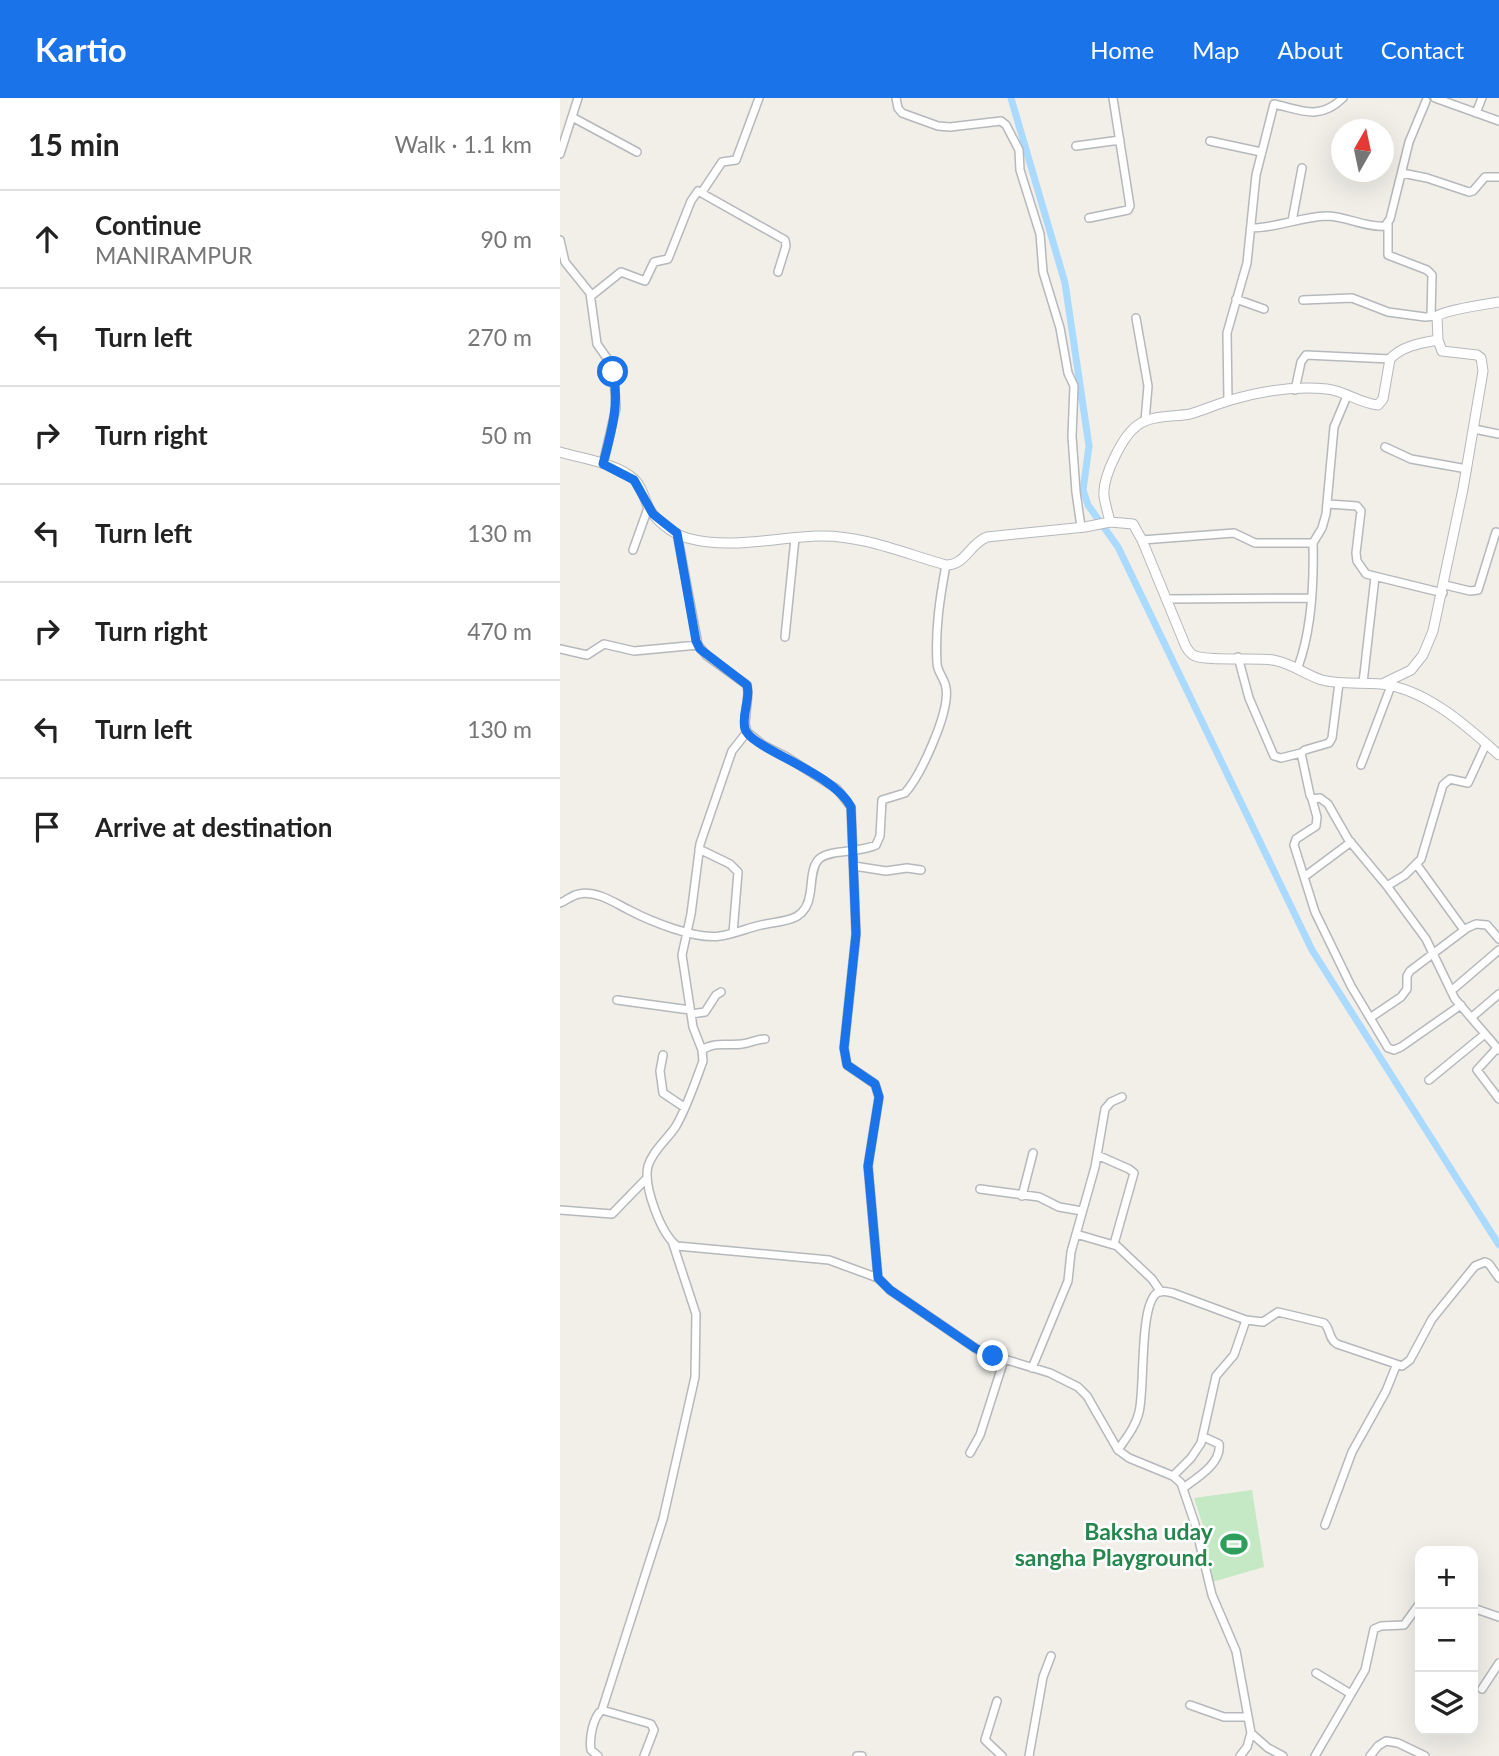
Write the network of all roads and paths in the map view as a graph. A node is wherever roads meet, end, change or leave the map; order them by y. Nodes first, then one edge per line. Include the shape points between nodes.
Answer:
1 (578, 98) edge
2 (759, 98) edge
3 (896, 98) edge
4 (1114, 98) edge
5 (1267, 98) edge
6 (1343, 98) edge
7 (1482, 98) edge
8 (1427, 99) edge
9 (1274, 104) junction
10 (1476, 113) junction
11 (572, 117) junction
12 (1499, 121) edge
13 (1120, 140) junction
14 (1210, 141) dead end
15 (1076, 146) dead end
16 (637, 152) dead end
17 (1261, 152) junction
18 (560, 154) edge
19 (1302, 168) dead end
20 (1402, 173) junction
21 (1499, 177) edge
22 (702, 192) junction
23 (1089, 218) dead end
24 (1292, 221) junction
25 (1388, 224) junction
26 (1251, 228) junction
27 (560, 240) edge
28 (778, 272) dead end
29 (591, 296) junction
30 (1236, 299) junction
31 (1303, 300) dead end
32 (1497, 302) edge
33 (1264, 309) dead end
34 (1434, 316) junction
35 (1136, 318) dead end
36 (1438, 340) junction
37 (1390, 359) junction
38 (1295, 390) junction
39 (1348, 396) junction
40 (1228, 401) junction
41 (1145, 421) junction
42 (1474, 429) junction
43 (1499, 434) edge
44 (1385, 447) dead end
45 (560, 452) edge
46 (603, 464) junction
47 (1467, 468) junction
48 (1328, 503) junction
49 (648, 508) junction
50 (1107, 522) junction
51 (1083, 527) junction
52 (1496, 531) dead end
53 (677, 533) junction
54 (795, 538) junction
55 (1142, 540) junction
56 (1313, 543) junction
57 (633, 550) dead end
58 (946, 565) junction
59 (1375, 577) junction
60 (1444, 589) junction
61 (1311, 598) junction
62 (1167, 599) junction
63 (785, 637) dead end
64 (698, 645) junction
65 (560, 649) edge
66 (1238, 657) junction
67 (1298, 667) junction
68 (1339, 683) junction
69 (1363, 683) junction
70 (1387, 685) junction
71 (747, 733) junction
72 (1486, 744) junction
73 (1301, 753) junction
74 (1499, 755) edge
75 (1362, 765) dead end
76 (1312, 799) junction
77 (1351, 842) junction
78 (699, 849) junction
79 (854, 851) junction
80 (1417, 865) junction
81 (854, 866) junction
82 (921, 870) dead end
83 (1304, 877) junction
84 (1387, 886) junction
85 (560, 903) edge
86 (1464, 930) junction
87 (687, 931) junction
88 (733, 933) junction
89 (1499, 939) edge
90 (1499, 950) edge
91 (1434, 955) junction
92 (1451, 991) junction
93 (721, 992) dead end
94 (1499, 994) edge
95 (617, 1000) dead end
96 (1461, 1005) junction
97 (690, 1012) junction
98 (1472, 1017) junction
99 (1370, 1018) junction
100 (1485, 1034) junction
101 (765, 1039) dead end
102 (1498, 1049) edge
103 (702, 1050) junction
104 (663, 1055) dead end
105 (1429, 1080) dead end
106 (1122, 1097) dead end
107 (1499, 1099) edge
108 (684, 1107) junction
109 (1033, 1153) dead end
110 (1097, 1155) junction
111 (647, 1178) junction
112 (981, 1189) dead end
113 (1022, 1196) junction
114 (560, 1210) edge
115 (1082, 1211) junction
116 (1076, 1234) junction
117 (673, 1243) junction
118 (1114, 1244) junction
119 (878, 1278) junction
120 (1499, 1278) edge
121 (1161, 1292) junction
122 (1246, 1321) junction
123 (1004, 1360) junction
124 (1396, 1366) junction
125 (1032, 1368) junction
126 (1204, 1437) junction
127 (1118, 1450) junction
128 (970, 1453) dead end
129 (1173, 1476) junction
130 (1183, 1488) junction
131 (1325, 1525) dead end
132 (1416, 1609) edge
133 (1476, 1609) edge
134 (1499, 1617) edge
135 (1051, 1656) dead end
136 (1499, 1662) edge
137 (1316, 1673) dead end
138 (1482, 1689) dead end
139 (1351, 1694) junction
140 (996, 1701) dead end
141 (1191, 1705) dead end
142 (601, 1710) junction
143 (1248, 1717) junction
144 (1251, 1733) junction
145 (598, 1756) edge
146 (644, 1756) edge
147 (857, 1756) edge
148 (862, 1756) edge
149 (1001, 1756) edge
150 (1009, 1756) edge
151 (1029, 1756) edge
152 (1240, 1756) edge
153 (1283, 1756) edge
154 (1315, 1756) edge
155 (1370, 1756) edge
156 (1425, 1756) edge

1 - 11 street
2 - 22 street via 736,160 722,162
3 - 51 street via 902,113 938,126 1004,122 1018,148 1020,170 1040,234 1042,267 1074,386 1072,436
4 - 13 street
5 - 9 street
6 - 9 street via 1320,112
7 - 10 street
8 - 10 street
8 - 20 street
9 - 17 street
10 - 12 street
11 - 16 street
11 - 18 street
13 - 15 street
13 - 23 street via 1130,208
14 - 17 street
17 - 26 street
19 - 24 street
20 - 21 street via 1469,191 1485,177
20 - 25 street
22 - 28 street via 785,240
22 - 29 street via 697,191 691,201 669,257 654,262 646,280 621,272
24 - 25 street via 1328,216 1381,227
24 - 26 street
25 - 34 street via 1388,255 1432,275
26 - 30 street
27 - 29 street via 565,262
29 - 46 street via 597,344 611,367 617,393
30 - 33 street
30 - 40 street via 1227,333
31 - 34 street via 1352,298 1388,312
32 - 34 street
34 - 36 street
35 - 41 street via 1148,386
36 - 37 street via 1400,350
36 - 42 street via 1442,351 1481,358
37 - 38 street via 1306,355
37 - 39 street via 1381,403 1366,404
38 - 39 street via 1326,389
38 - 40 street
39 - 48 street via 1334,427
40 - 41 street
41 - 50 street via 1129,433 1110,467 1104,486
42 - 43 street
42 - 47 street
44 - 47 street via 1411,459
45 - 46 street
46 - 49 street via 634,480
47 - 60 street
48 - 56 street
48 - 59 street via 1360,507 1356,558 1366,574
49 - 53 street
49 - 57 street
50 - 51 street
50 - 55 street via 1133,524
51 - 58 street via 987,537 960,562
52 - 60 street via 1478,590
53 - 54 street via 726,543
53 - 64 street
54 - 58 street via 848,538
54 - 63 street
55 - 56 street via 1234,533 1255,543
55 - 62 street
56 - 61 street
58 - 79 street via 938,612 937,664 946,697 932,748 905,793 882,800 876,845
59 - 60 street
59 - 69 street
60 - 70 street via 1423,655 1411,670
61 - 62 street
61 - 67 street
62 - 66 street via 1194,656
64 - 65 street via 634,651 604,644 587,655
64 - 71 street via 747,685
66 - 67 street
66 - 73 street via 1271,752 1277,758
67 - 68 street
68 - 69 street
68 - 73 street via 1332,738
69 - 70 street
70 - 72 street via 1451,715
70 - 75 street
71 - 78 street via 732,751
71 - 79 street via 842,793 852,813
72 - 74 street
72 - 80 street via 1468,783 1450,779 1443,785
73 - 76 street
76 - 77 street via 1328,804
76 - 83 street via 1316,826 1294,845
77 - 83 street
77 - 84 street
78 - 87 street
78 - 88 street via 738,872
79 - 81 street
79 - 88 street via 829,854 817,861 804,911 783,923
80 - 84 street
80 - 86 street
81 - 82 street
81 - 119 street via 856,934 844,1048 847,1065 875,1084 879,1097 868,1166
83 - 99 street via 1315,912
84 - 91 street
85 - 87 street via 579,894 593,895 660,925
86 - 89 street via 1485,924
86 - 91 street
87 - 88 street via 711,937
87 - 97 street via 682,955
90 - 92 street
91 - 92 street
91 - 99 street via 1408,974 1409,986 1401,997
92 - 96 street
93 - 97 street via 705,1012
94 - 98 street
95 - 97 street
96 - 98 street
96 - 99 street via 1394,1050 1388,1048
97 - 103 street
98 - 100 street
100 - 102 street
100 - 105 street
101 - 103 street via 712,1044
102 - 107 street via 1477,1070
103 - 108 street via 703,1061
104 - 108 street via 662,1090
106 - 110 street via 1105,1109
108 - 111 street via 677,1125 652,1158
109 - 113 street
110 - 115 street
110 - 118 street via 1134,1173
111 - 114 street via 612,1214
111 - 117 street via 654,1207
112 - 113 street
113 - 115 street
115 - 116 street
116 - 118 street
116 - 125 street via 1068,1281
117 - 119 street via 692,1249 829,1260
117 - 142 street via 696,1314 695,1377 663,1519
118 - 121 street
119 - 123 street via 975,1348
120 - 124 street via 1489,1264 1475,1266 1432,1319 1410,1360
121 - 122 street
121 - 127 street via 1150,1303 1139,1413
122 - 124 street via 1262,1322 1278,1312 1324,1323 1332,1342
122 - 126 street via 1234,1355 1216,1377
123 - 125 street
123 - 128 street
124 - 131 street via 1352,1452
125 - 127 street via 1078,1387
126 - 129 street
126 - 130 street via 1219,1444 1220,1451 1211,1465
127 - 129 street
129 - 130 street
130 - 143 street via 1212,1595 1235,1646
132 - 139 street via 1404,1625 1374,1629 1365,1670
133 - 134 street
135 - 151 street via 1042,1677
136 - 138 street
137 - 139 street
139 - 154 street
140 - 149 street via 985,1740
141 - 143 street via 1224,1717
142 - 145 street via 590,1740 591,1750
142 - 146 street via 651,1724 654,1730
143 - 144 street
144 - 152 street
144 - 153 street
147 - 148 street
149 - 150 street
155 - 156 street via 1386,1741

